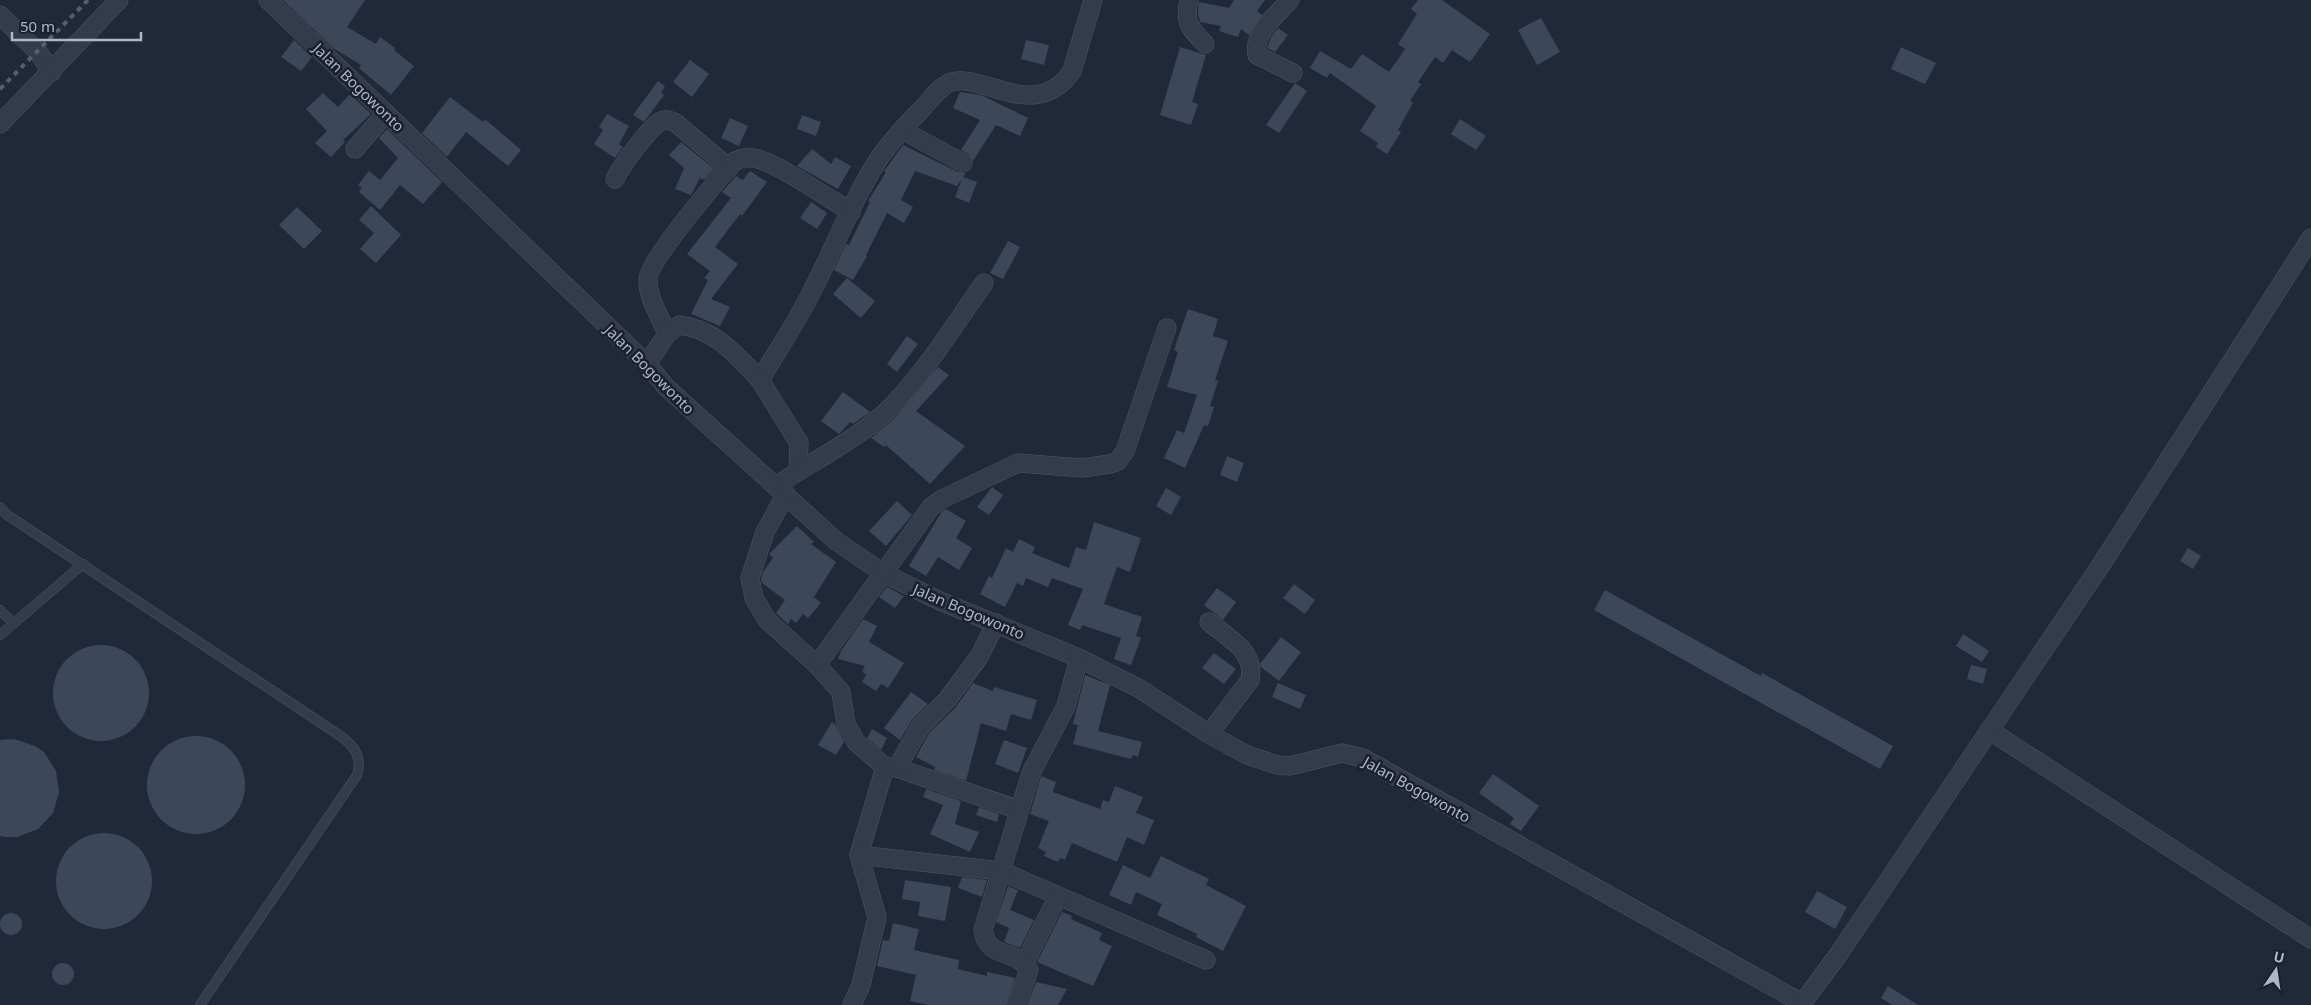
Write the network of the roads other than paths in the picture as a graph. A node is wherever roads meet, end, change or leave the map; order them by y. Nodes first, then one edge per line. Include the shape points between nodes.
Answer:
1 (119, 0) edge
2 (268, 0) edge
3 (1092, 0) edge
4 (1190, 0) edge
5 (1290, 0) edge
6 (0, 15) edge
7 (1205, 44) dead end
8 (52, 72) junction
9 (1293, 73) dead end
10 (386, 113) junction
11 (0, 124) edge
12 (902, 130) junction
13 (355, 148) dead end
14 (963, 163) dead end
15 (729, 168) junction
16 (615, 179) dead end
17 (851, 212) junction
18 (2311, 238) edge
19 (2306, 258) edge
20 (984, 283) dead end
21 (1167, 328) dead end
22 (667, 334) junction
23 (647, 364) junction
24 (760, 380) junction
25 (798, 471) junction
26 (781, 490) junction
27 (2, 514) edge
28 (83, 564) junction
29 (883, 573) junction
30 (0, 610) edge
31 (1209, 622) dead end
32 (996, 623) junction
33 (14, 624) junction
34 (0, 635) edge
35 (1079, 658) junction
36 (816, 665) junction
37 (1990, 730) junction
38 (1209, 734) junction
39 (891, 768) junction
40 (1019, 810) junction
41 (859, 855) junction
42 (1001, 871) junction
43 (1058, 896) junction
44 (2311, 939) edge
45 (1206, 960) dead end
46 (1025, 962) junction
47 (1802, 1004) edge
48 (200, 1005) edge
49 (852, 1005) edge
50 (1016, 1005) edge

1 - 8 street
2 - 10 street, Jalan Bogowonto
3 - 12 street via 1072,71 1066,80 1047,92 1018,96 972,82 944,85
4 - 7 street via 1186,20
5 - 9 street via 1258,36 1255,45 1257,55
6 - 8 street via 38,52
8 - 11 street
10 - 13 street
10 - 23 street, Jalan Bogowonto
12 - 14 street
12 - 17 street via 878,160
15 - 16 street via 676,123 666,120 651,130 622,164
15 - 17 street via 740,159 757,159
15 - 22 street via 661,252 648,278
17 - 24 street via 808,300
18 - 19 street
19 - 37 street
20 - 25 street via 916,379 886,411 851,438
21 - 29 street via 1125,451 1118,461 1082,468 1018,464 942,499 931,507
22 - 23 street
22 - 24 street via 679,325 702,330 733,352
23 - 26 street, Jalan Bogowonto via 666,387
24 - 25 street via 799,443
25 - 26 street
26 - 29 street, Jalan Bogowonto via 836,541
26 - 36 street via 750,578 754,598 767,620
27 - 28 lane
28 - 33 lane
28 - 48 lane via 342,737 356,751 360,762 357,775
29 - 32 street, Jalan Bogowonto via 940,601
29 - 36 street
30 - 33 lane
31 - 38 street via 1248,654 1251,673 1250,680
32 - 35 street, Jalan Bogowonto
32 - 39 street via 979,656 947,700 920,727
33 - 34 lane
35 - 38 street, Jalan Bogowonto via 1140,689
35 - 40 street via 1066,706 1032,773
36 - 39 street via 841,692 846,724 856,742
37 - 44 street
37 - 47 street
38 - 47 street, Jalan Bogowonto via 1247,755 1277,765 1290,766 1342,753 1363,758
39 - 40 street
39 - 41 street
40 - 42 street
41 - 42 street
41 - 49 street via 876,917 861,986
42 - 43 street
42 - 46 street via 983,930 985,940 992,948
43 - 45 street
43 - 46 street
46 - 50 street via 1029,974

